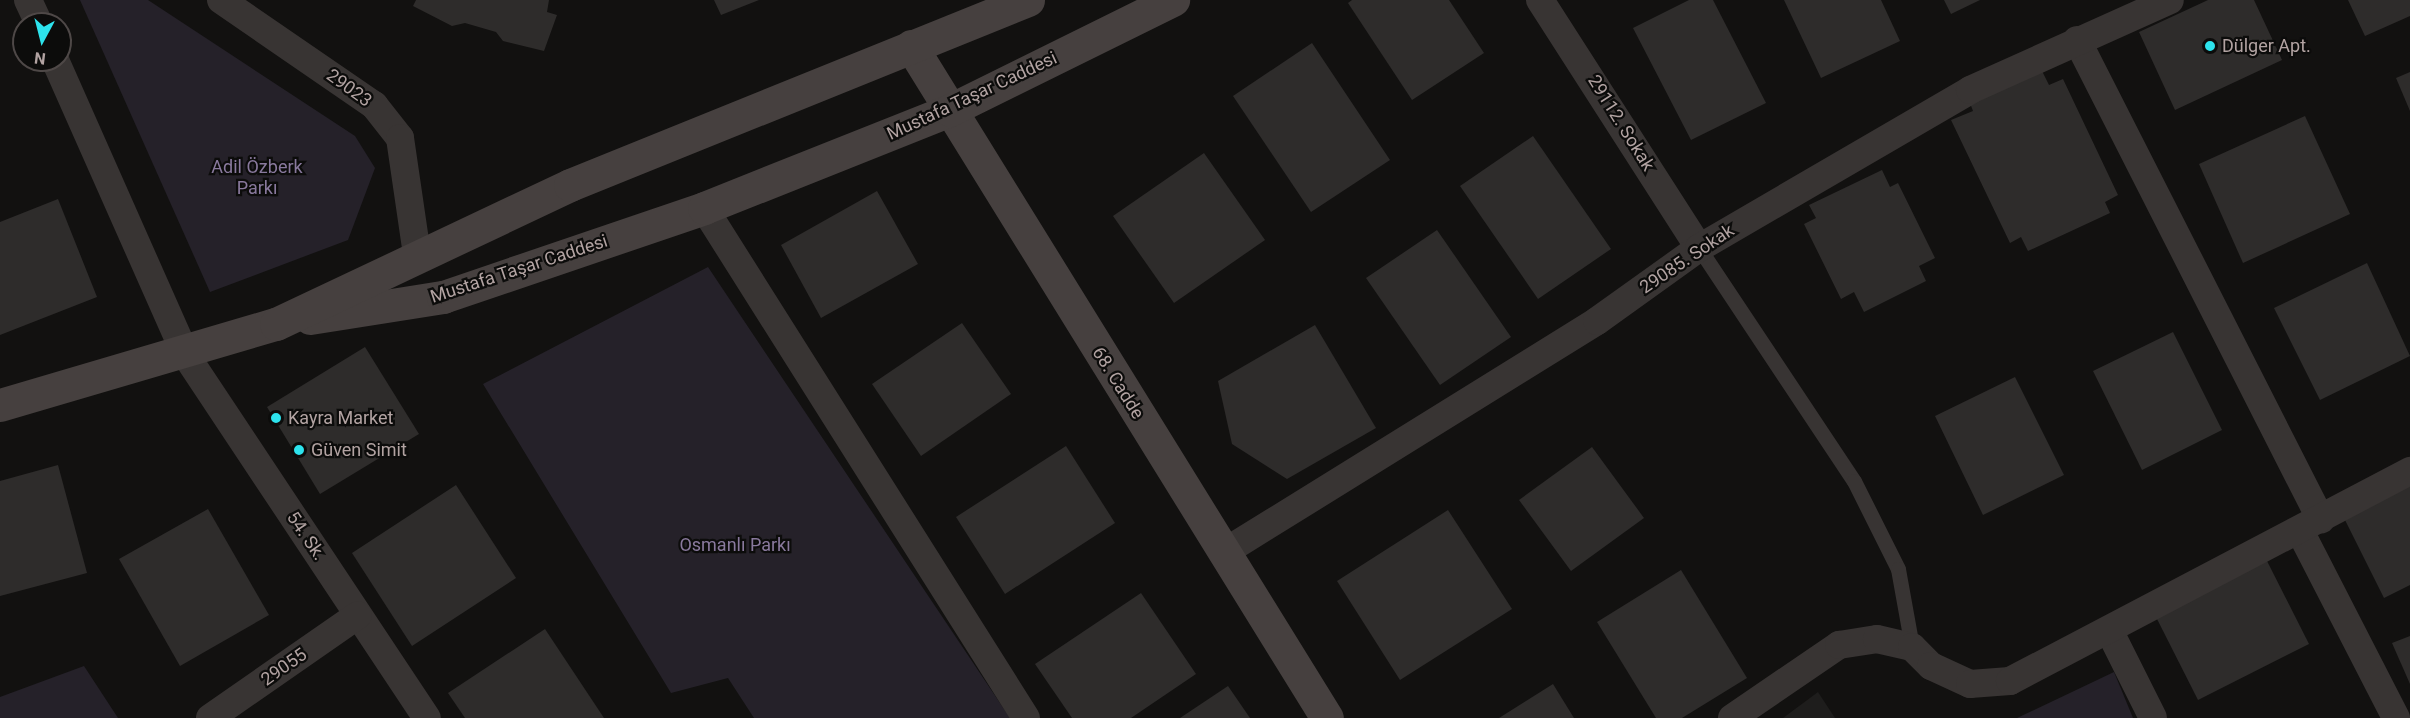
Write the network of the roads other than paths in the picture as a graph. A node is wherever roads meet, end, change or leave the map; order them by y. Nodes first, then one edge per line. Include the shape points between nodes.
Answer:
1 (221, 0) edge
2 (1028, 0) edge
3 (1173, 0) edge
4 (1540, 0) edge
5 (2170, 0) edge
6 (2077, 40) junction
7 (911, 46) junction
8 (60, 72) edge
9 (950, 110) junction
10 (704, 208) junction
11 (1699, 248) junction
12 (417, 255) junction
13 (276, 324) junction
14 (185, 354) junction
15 (0, 405) edge
16 (2410, 471) edge
17 (2311, 525) junction
18 (1223, 553) junction
19 (358, 615) junction
20 (2109, 630) junction
21 (1912, 646) junction
22 (210, 718) edge
23 (427, 718) edge
24 (1026, 718) edge
25 (1327, 718) edge
26 (1732, 718) edge
27 (2153, 718) edge
28 (2396, 718) edge

1 - 12 street, 29023 via 374,105 400,138
2 - 7 street
3 - 9 street, Mustafa Taşar Caddesi
4 - 11 street, 29112. Sokak
5 - 6 street, 29085. Sokak
6 - 11 street, 29085. Sokak via 1970,90
6 - 17 street
7 - 9 street, 68. Cadde
7 - 12 street via 570,185
8 - 14 street, 54. Sk.
9 - 10 street, Mustafa Taşar Caddesi
9 - 18 street, 68. Cadde
10 - 13 street, Mustafa Taşar Caddesi via 443,297
10 - 24 street
11 - 18 street, 29085. Sokak via 1598,321
11 - 21 lane via 1854,481 1898,569
12 - 13 street
13 - 14 street
14 - 15 street
14 - 19 street, 54. Sk.
16 - 17 street
17 - 20 street
17 - 28 street
18 - 25 street, 68. Cadde
19 - 22 street, 29055
19 - 23 street, 54. Sk.
20 - 21 street via 2010,681 1970,684 1931,666
20 - 27 street
21 - 26 street via 1878,639 1839,645

